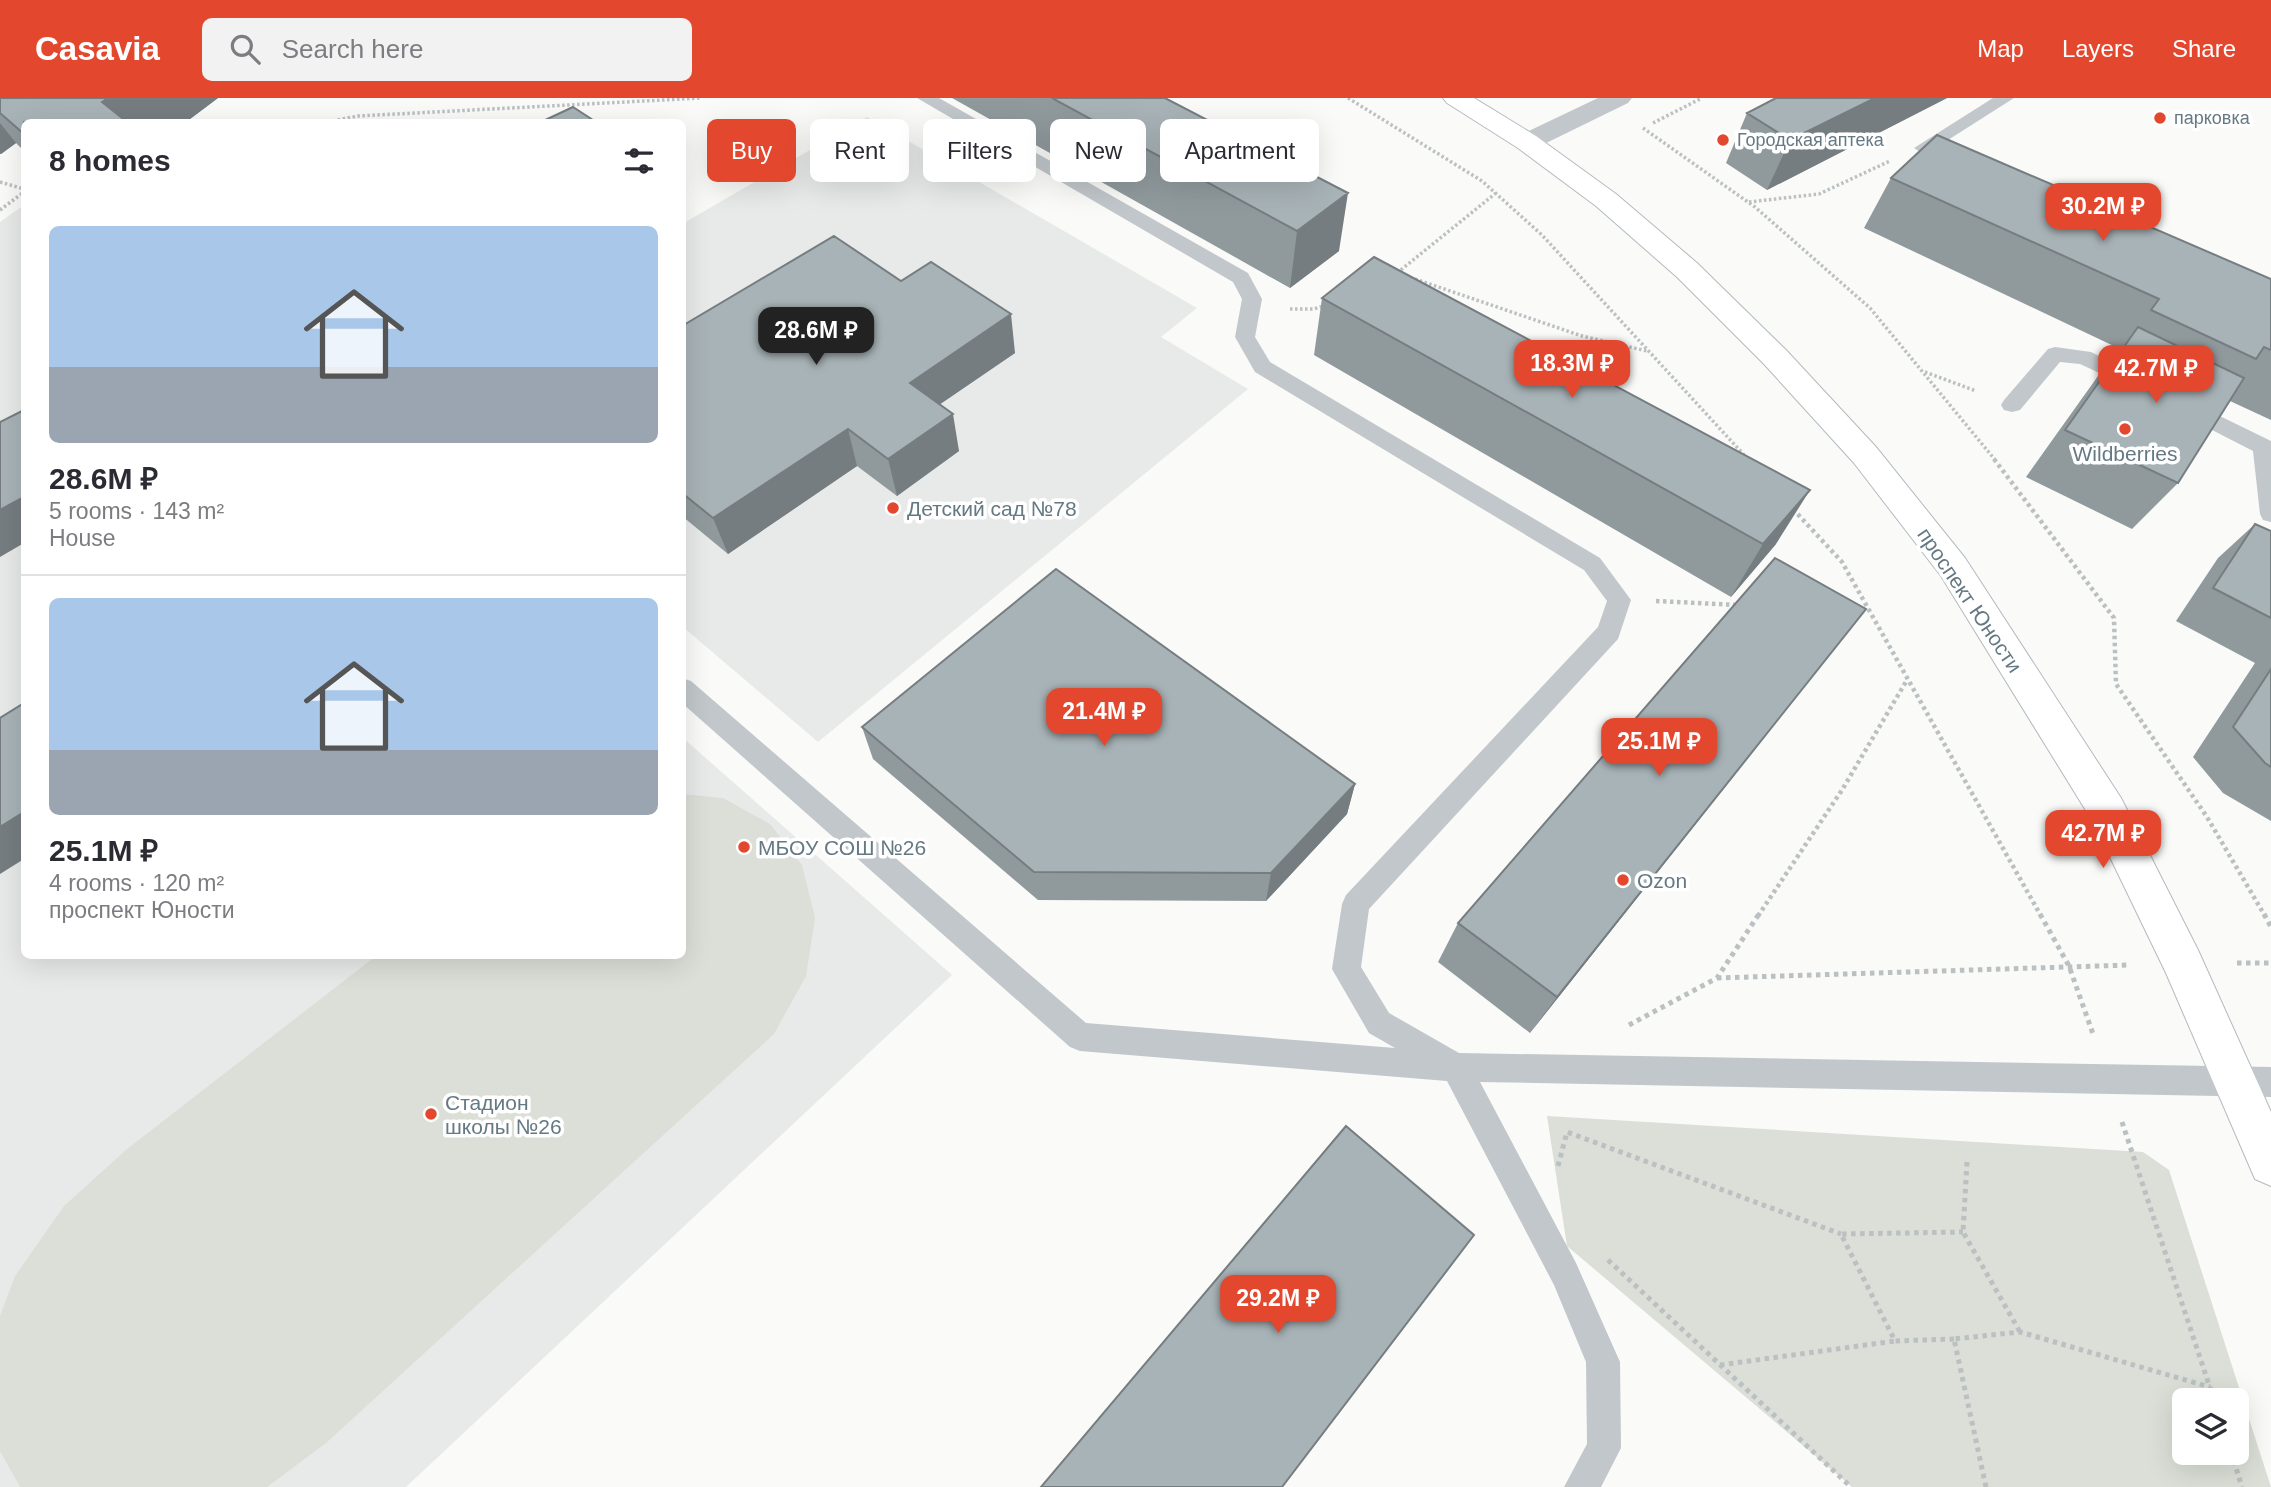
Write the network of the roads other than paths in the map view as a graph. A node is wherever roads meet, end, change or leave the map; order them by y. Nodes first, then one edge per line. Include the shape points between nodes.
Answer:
1 (926, 98) edge
2 (1456, 98) edge
3 (2005, 98) edge
4 (1614, 101) edge
5 (1527, 142) junction
6 (1948, 159) edge
7 (2012, 405) road end
8 (2271, 514) edge
9 (686, 692) edge
10 (1456, 1067) junction
11 (2259, 1087) edge
12 (2271, 1163) edge
13 (1581, 1487) edge

1 - 10 lane via 1241,278 1252,299 1245,337 1262,367 1592,564 1619,600 1609,632 1356,904 1346,969 1379,1023
2 - 5 main road, проспект Юности
3 - 6 lane via 1923,148
4 - 5 street
5 - 11 main road, проспект Юности via 1687,270 1775,357 1865,455 1953,568 2107,810 2183,964
7 - 8 lane via 2055,354 2084,357 2264,447
9 - 10 lane via 1080,1037
10 - 11 lane
10 - 13 lane via 1565,1274 1603,1362 1604,1448
11 - 12 main road, проспект Юности

